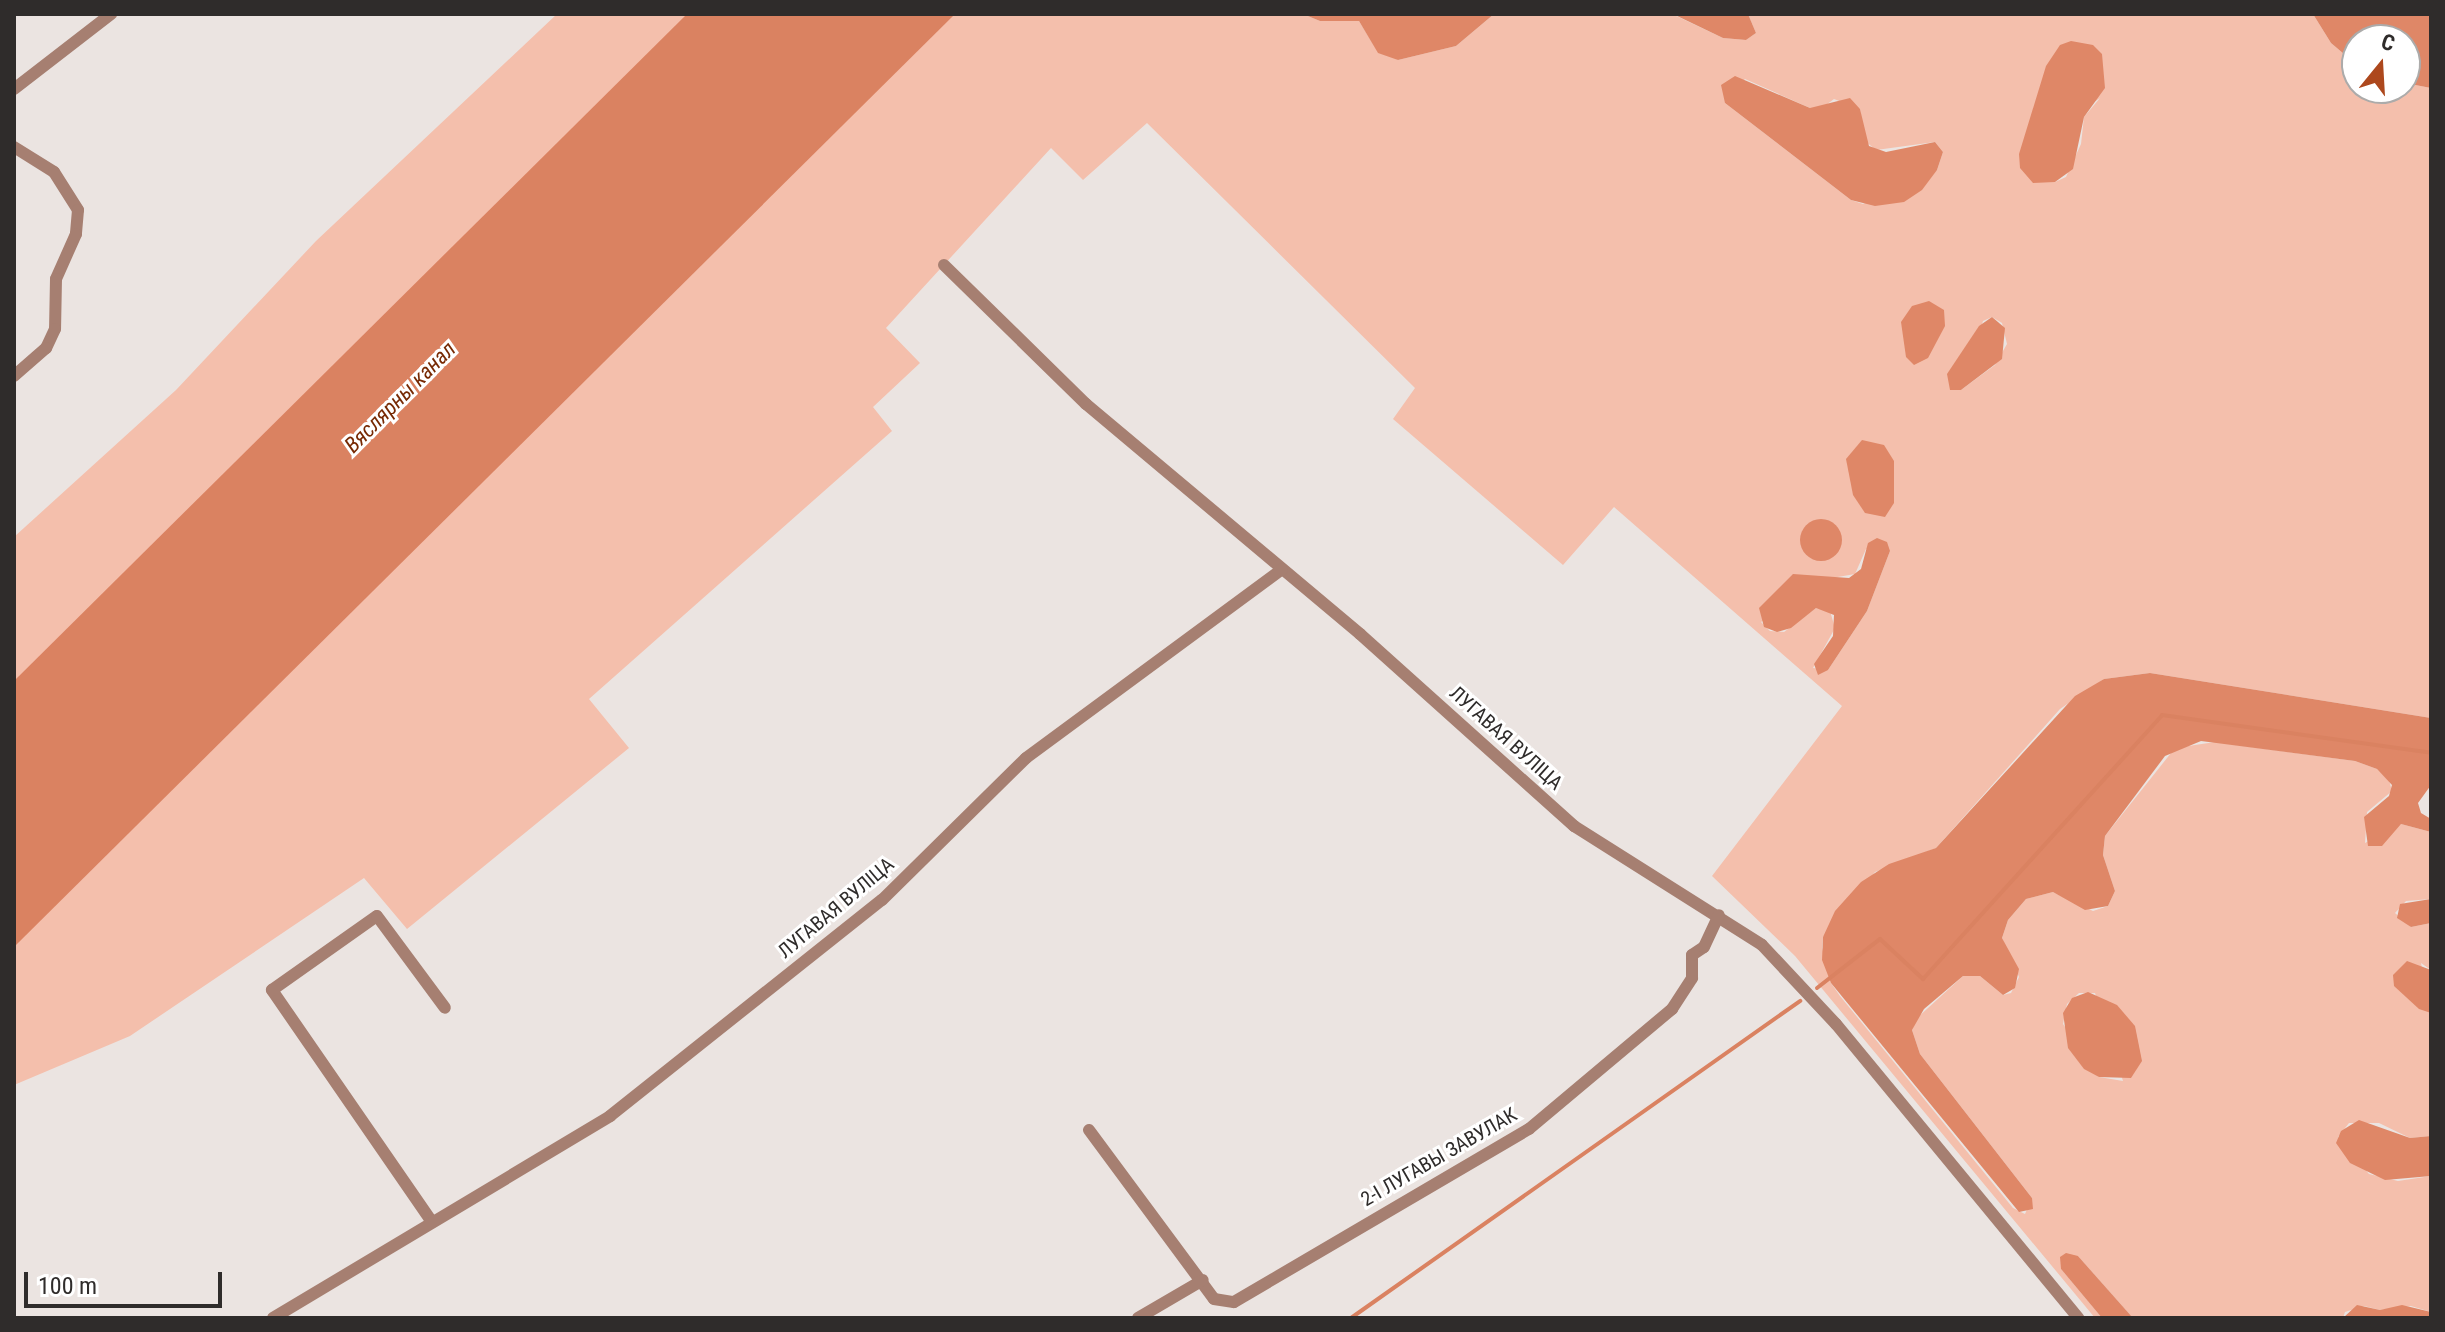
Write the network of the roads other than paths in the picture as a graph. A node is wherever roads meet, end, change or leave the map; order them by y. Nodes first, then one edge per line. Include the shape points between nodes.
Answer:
1 (111, 14) edge
2 (14, 89) edge
3 (14, 147) edge
4 (944, 265) dead end
5 (14, 376) edge
6 (1282, 569) junction
7 (1719, 915) junction
8 (445, 1008) dead end
9 (1089, 1130) dead end
10 (432, 1222) junction
11 (1203, 1280) junction
12 (273, 1318) edge
13 (1138, 1318) edge
14 (2078, 1318) edge

1 - 2 street
3 - 5 street via 54,172 78,210 76,234 56,279 55,329 46,348
4 - 6 street, ЛУГАВАЯ ВУЛІЦА via 1086,404
6 - 7 street, ЛУГАВАЯ ВУЛІЦА via 1574,826
6 - 10 street, ЛУГАВАЯ ВУЛІЦА via 1026,758 882,900 610,1116
7 - 11 street, 2-І ЛУГАВЫ ЗАВУЛАК via 1704,947 1692,955 1692,978 1672,1009 1529,1129 1234,1302 1214,1299
7 - 14 street, ЛУГАВАЯ ВУЛІЦА via 1762,945 1836,1024
8 - 10 street via 377,916 272,990
9 - 11 street, 2-І ЛУГАВЫ ЗАВУЛАК
10 - 12 street, ЛУГАВАЯ ВУЛІЦА
11 - 13 street

